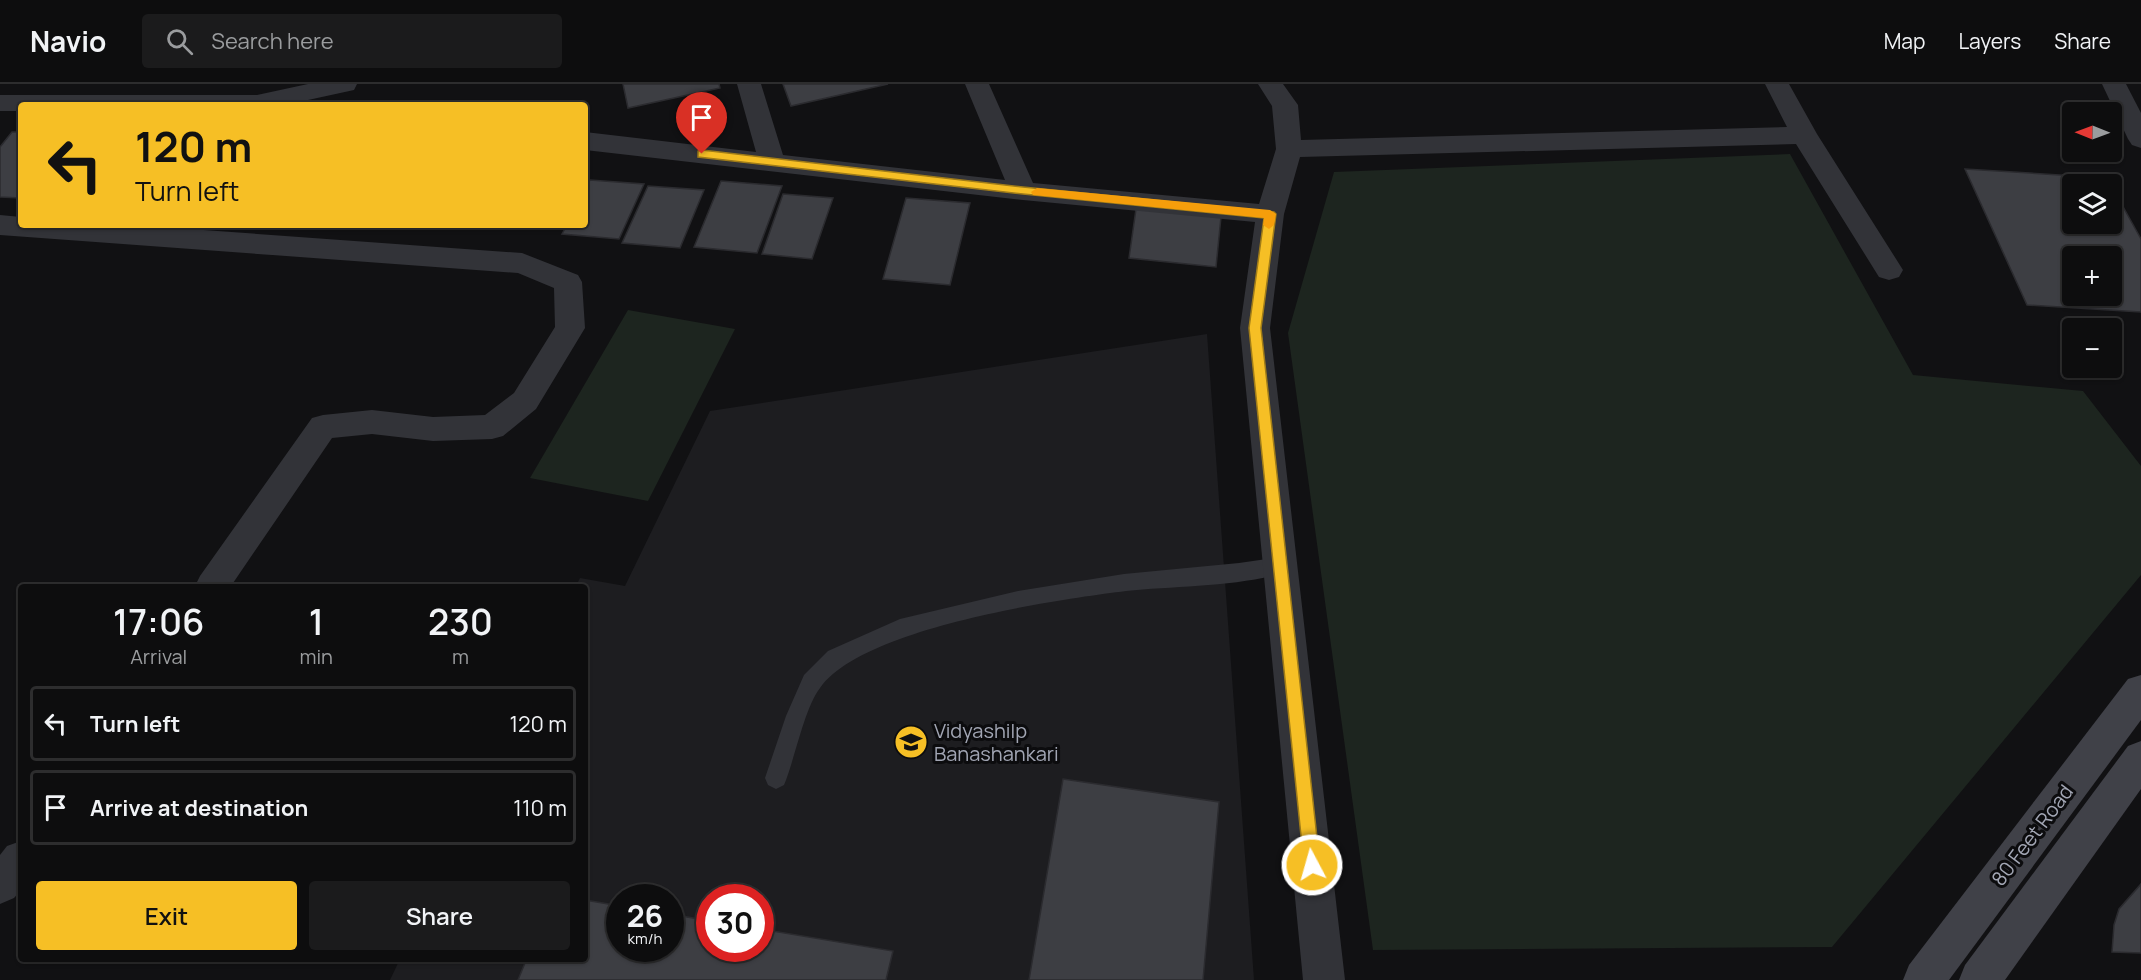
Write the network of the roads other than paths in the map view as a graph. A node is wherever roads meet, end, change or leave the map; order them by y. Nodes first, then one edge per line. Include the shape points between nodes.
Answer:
1 (345, 84) edge
2 (749, 84) edge
3 (977, 84) edge
4 (1270, 84) edge
5 (1777, 84) edge
6 (2114, 84) edge
7 (272, 102) edge
8 (0, 103) edge
9 (18, 103) edge
10 (1804, 135) junction
11 (2141, 139) edge
12 (588, 141) edge
13 (1289, 149) junction
14 (772, 162) junction
15 (1023, 191) junction
16 (1270, 214) junction
17 (0, 225) edge
18 (18, 226) edge
19 (41, 228) edge
20 (1889, 270) dead end
21 (1281, 565) junction
22 (213, 584) edge
23 (2141, 691) edge
24 (2141, 758) edge
25 (776, 778) dead end
26 (18, 863) edge
27 (0, 884) edge
28 (1324, 980) edge
29 (1924, 980) edge
30 (1980, 980) edge

1 - 7 street
2 - 14 street
3 - 15 street
4 - 13 street via 1285,105
5 - 10 street
6 - 11 street
8 - 9 street
10 - 13 street
10 - 20 street
12 - 14 street
13 - 16 street
14 - 15 street
15 - 16 street
16 - 21 street via 1255,328
17 - 18 street
19 - 22 street via 522,263 568,282 570,328 525,401 492,427 433,429 372,422 323,427
21 - 25 lane via 1124,583 1018,600 906,625 835,658 811,682
21 - 28 street
23 - 29 main road, 80 Feet Road
24 - 30 main road
26 - 27 street

